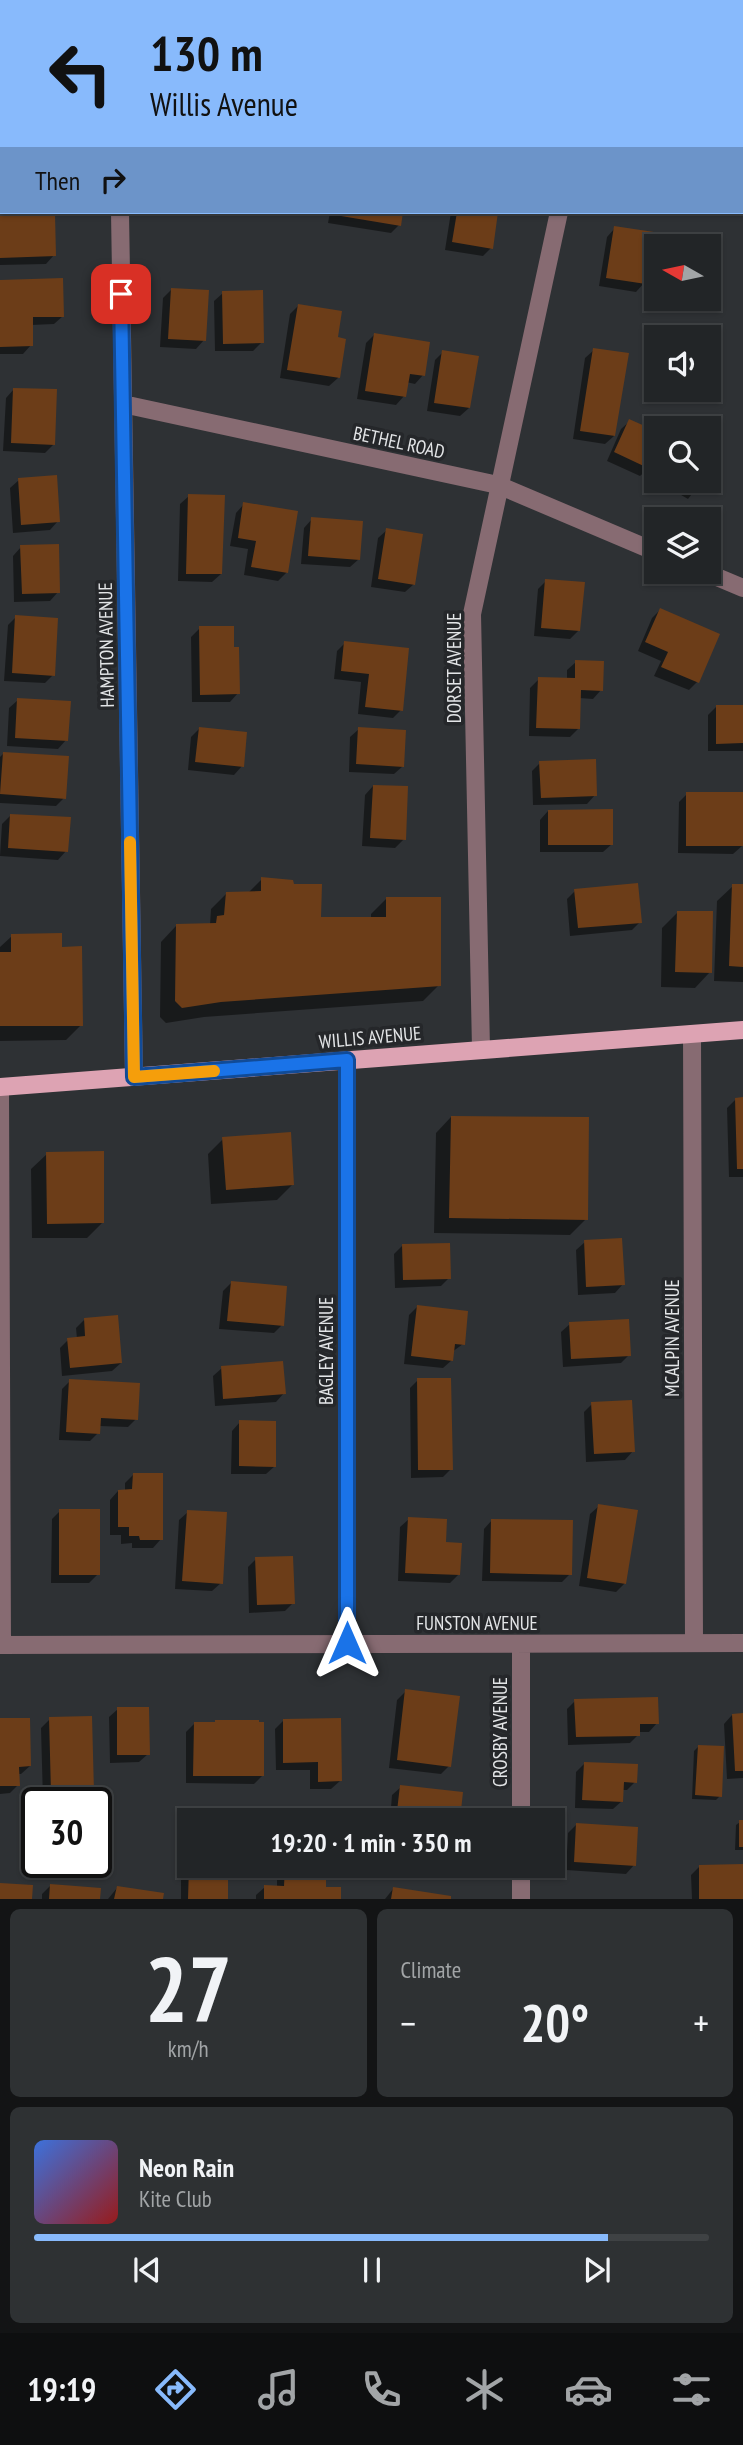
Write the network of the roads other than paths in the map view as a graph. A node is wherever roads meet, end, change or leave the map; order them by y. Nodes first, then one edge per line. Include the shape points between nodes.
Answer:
1 (120, 214) edge
2 (559, 214) edge
3 (123, 404) junction
4 (498, 485) junction
5 (644, 547) edge
6 (721, 579) edge
7 (743, 588) edge
8 (743, 1030) edge
9 (692, 1034) junction
10 (481, 1049) junction
11 (347, 1060) junction
12 (134, 1077) junction
13 (0, 1087) edge
14 (347, 1643) junction
15 (694, 1643) junction
16 (743, 1643) edge
17 (521, 1644) junction
18 (1, 1645) edge
19 (521, 1808) edge
20 (521, 1878) edge
21 (521, 1899) edge

1 - 3 street, HAMPTON AVENUE
2 - 4 street, DORSET AVENUE
3 - 4 street, BETHEL ROAD
3 - 12 street, HAMPTON AVENUE
4 - 5 street, BETHEL ROAD
4 - 10 street, DORSET AVENUE via 472,614
6 - 7 street
8 - 9 main road, WILLIS AVENUE
9 - 10 main road, WILLIS AVENUE
9 - 15 street, MCALPIN AVENUE
10 - 11 main road, WILLIS AVENUE
11 - 12 main road, WILLIS AVENUE
11 - 14 street, BAGLEY AVENUE
12 - 13 main road, WILLIS AVENUE
13 - 18 street
14 - 17 street, FUNSTON AVENUE
14 - 18 street, FUNSTON AVENUE
15 - 16 street, FUNSTON AVENUE
15 - 17 street, FUNSTON AVENUE
17 - 19 street, CROSBY AVENUE
20 - 21 street

